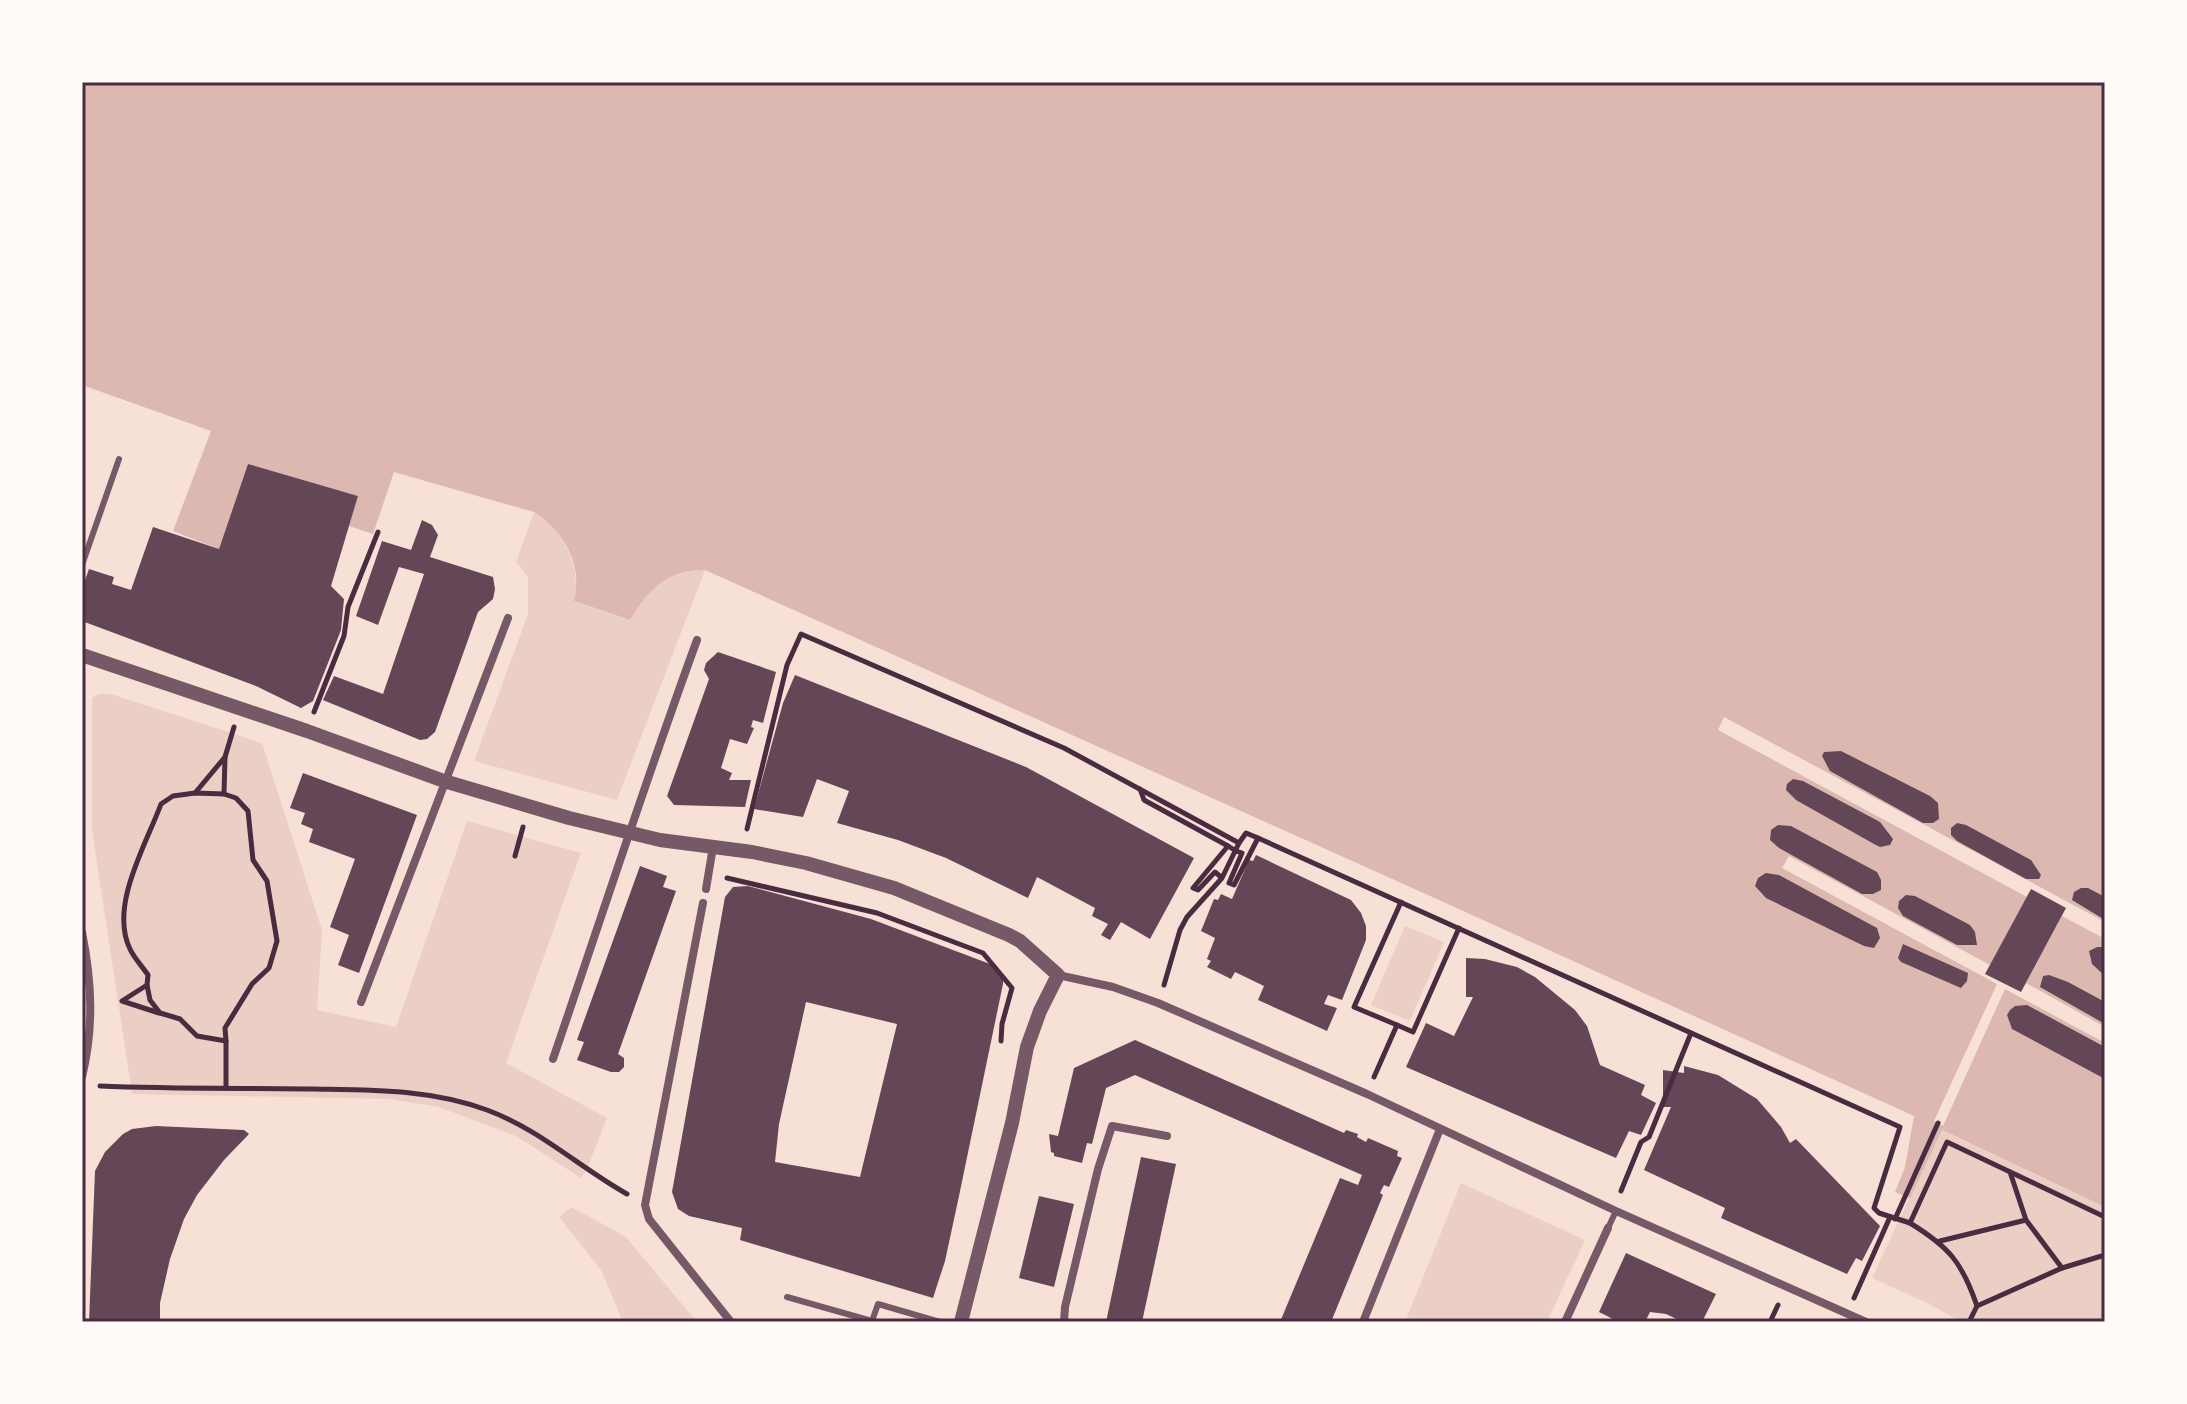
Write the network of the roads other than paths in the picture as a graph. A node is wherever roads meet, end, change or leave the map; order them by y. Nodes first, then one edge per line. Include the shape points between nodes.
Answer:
1 (119, 459) dead end
2 (82, 565) edge
3 (508, 618) dead end
4 (697, 640) dead end
5 (82, 655) edge
6 (444, 781) junction
7 (630, 834) junction
8 (713, 846) junction
9 (706, 889) dead end
10 (703, 903) dead end
11 (82, 932) edge
12 (1058, 975) junction
13 (361, 1002) dead end
14 (84, 1058) edge
15 (553, 1059) dead end
16 (82, 1077) edge
17 (1440, 1129) junction
18 (1167, 1136) dead end
19 (1616, 1211) junction
20 (1608, 1228) joint
21 (787, 1297) dead end
22 (731, 1322) edge
23 (940, 1322) edge
24 (961, 1322) edge
25 (1064, 1322) edge
26 (1363, 1322) edge
27 (1565, 1322) edge
28 (1866, 1322) edge

1 - 2 lane
3 - 6 street
4 - 7 street
5 - 6 street
6 - 7 street
6 - 13 street
7 - 8 street
7 - 15 street
8 - 9 street
8 - 12 street via 821,867 934,903 1020,941
10 - 22 street via 645,1205 649,1219
11 - 14 street via 91,977
12 - 17 street via 1158,1003
12 - 24 street via 1027,1047
14 - 16 street
17 - 19 street
17 - 26 street
18 - 25 street via 1112,1126
19 - 20 lane
19 - 28 street
20 - 27 street
21 - 23 lane via 872,1321 878,1304

